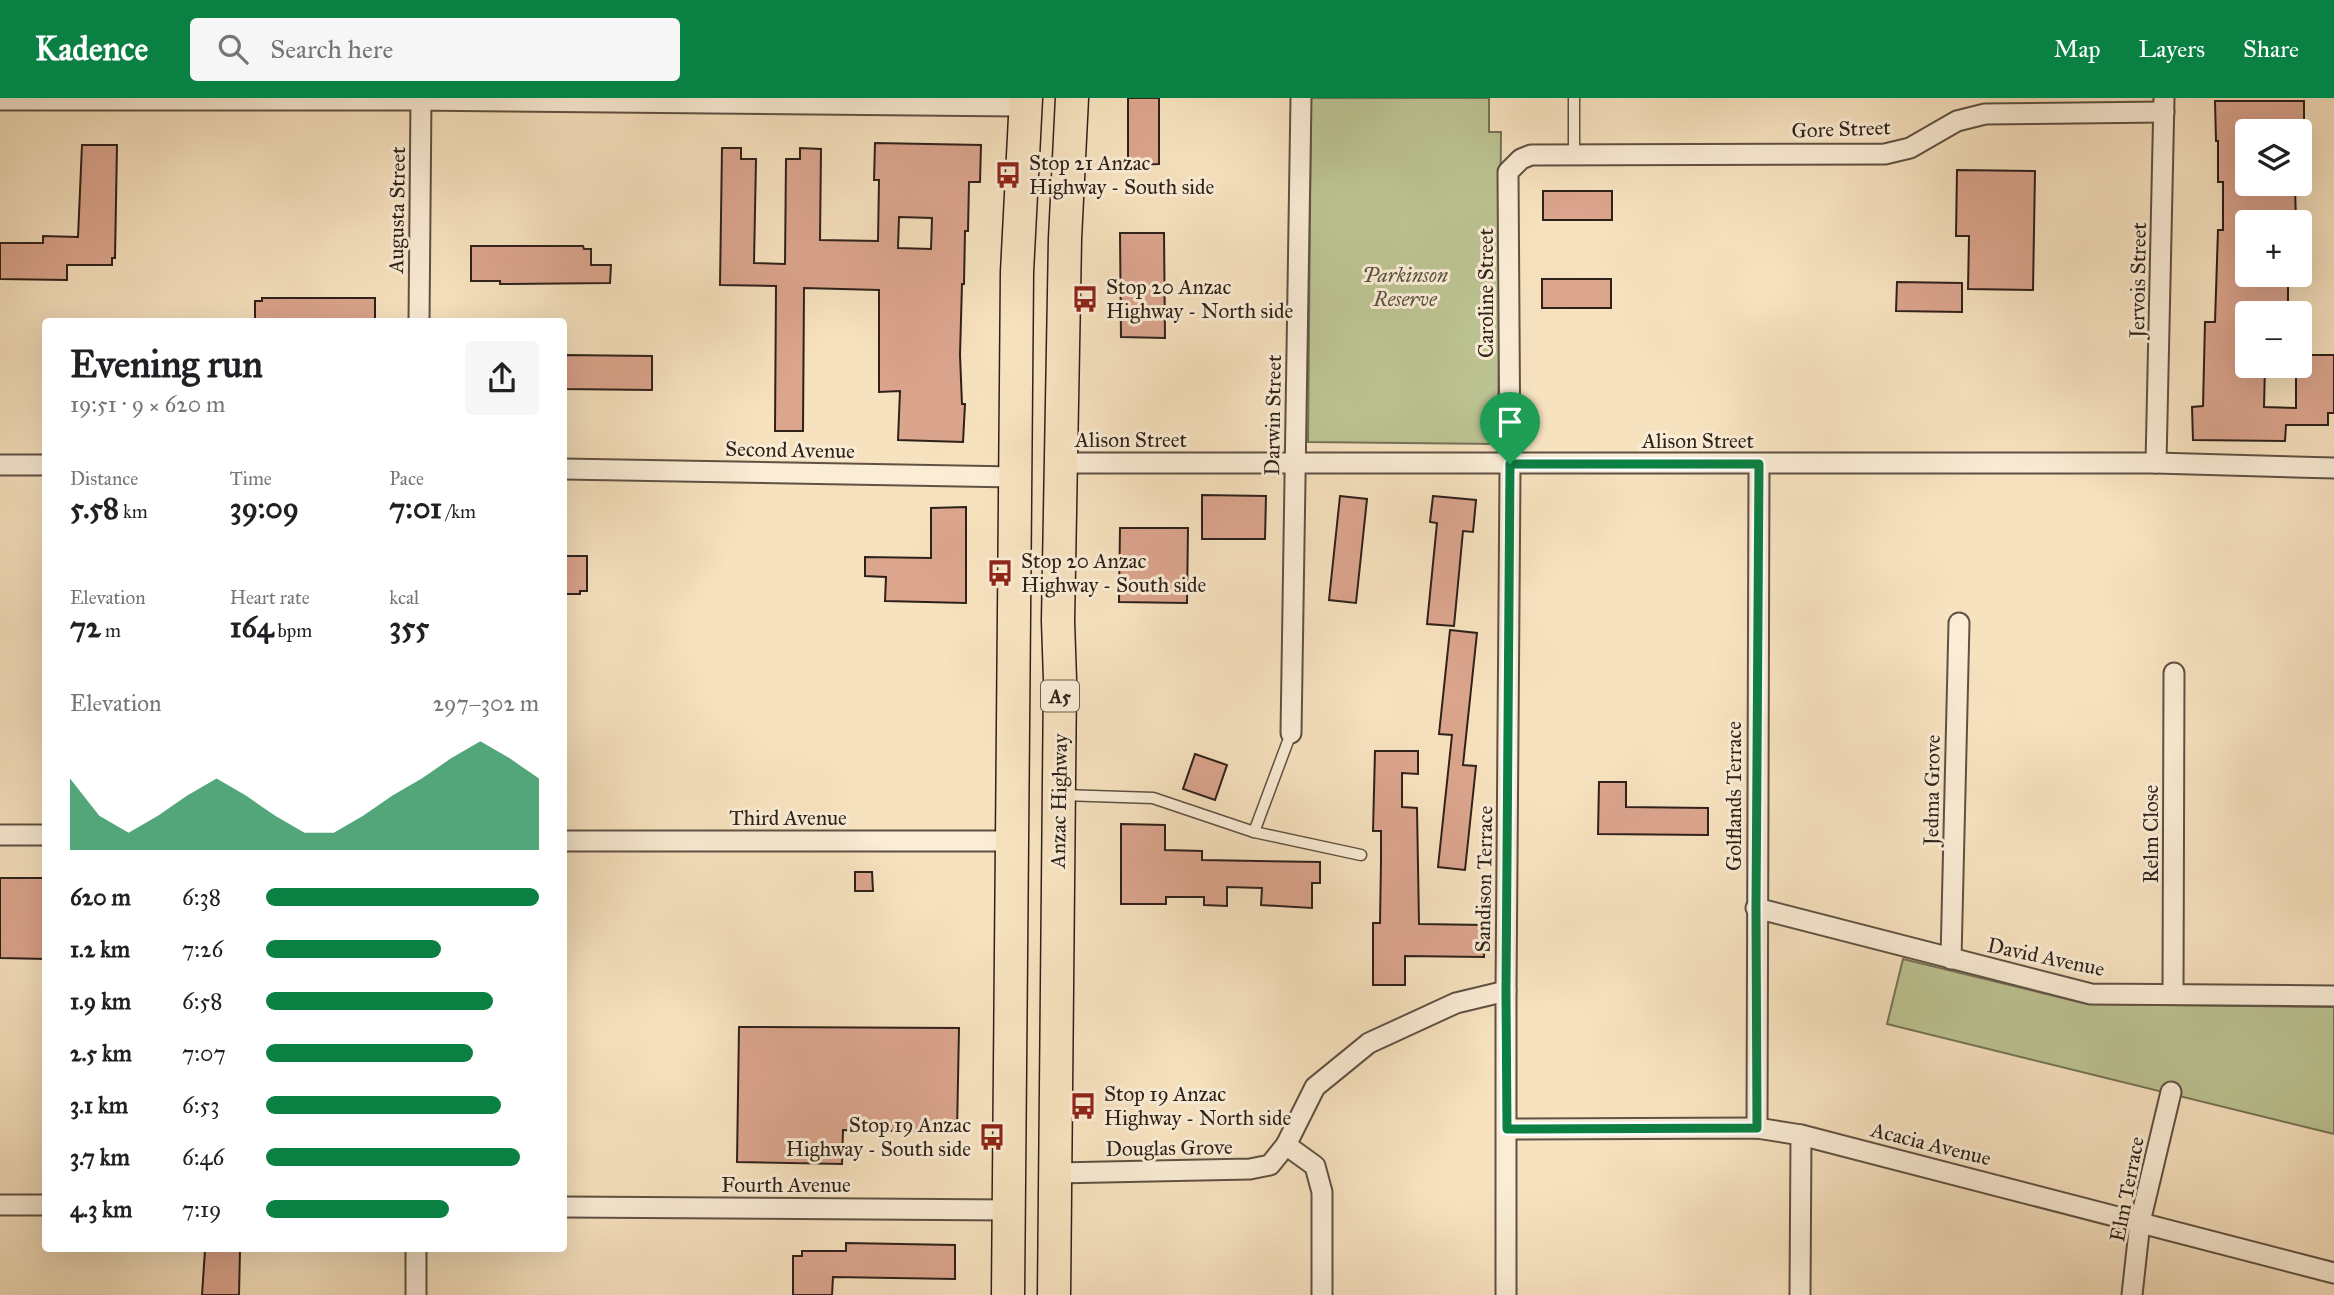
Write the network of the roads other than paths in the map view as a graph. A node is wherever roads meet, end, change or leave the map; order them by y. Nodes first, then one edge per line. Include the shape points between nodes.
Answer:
1 (1072, 98) edge
2 (1301, 98) edge
3 (1574, 98) edge
4 (421, 99) edge
5 (0, 100) edge
6 (1025, 102) edge
7 (2164, 105) edge
8 (1574, 155) junction
9 (1513, 165) joint
10 (1065, 239) junction
11 (1017, 272) junction
12 (1063, 306) junction
13 (1017, 316) junction
14 (419, 318) edge
15 (1295, 462) junction
16 (1062, 463) junction
17 (2156, 463) junction
18 (1510, 464) junction
19 (1759, 464) junction
20 (0, 465) edge
21 (42, 465) edge
22 (2334, 468) edge
23 (567, 469) edge
24 (1015, 477) junction
25 (1059, 621) junction
26 (1959, 623) dead end
27 (1014, 642) junction
28 (2174, 673) dead end
29 (1060, 680) junction
30 (1014, 682) junction
31 (1291, 733) joint
32 (1058, 795) junction
33 (1254, 832) junction
34 (0, 835) edge
35 (42, 835) edge
36 (567, 841) edge
37 (1013, 841) junction
38 (1361, 855) dead end
39 (1756, 908) junction
40 (1951, 959) junction
41 (1506, 991) junction
42 (2173, 994) junction
43 (2334, 996) edge
44 (2171, 1092) dead end
45 (1757, 1128) junction
46 (1507, 1129) junction
47 (1801, 1135) junction
48 (1286, 1145) junction
49 (1055, 1173) junction
50 (0, 1205) edge
51 (42, 1205) edge
52 (567, 1207) edge
53 (1009, 1210) junction
54 (2140, 1222) junction
55 (416, 1252) edge
56 (2334, 1273) edge
57 (416, 1295) edge
58 (1008, 1295) edge
59 (1054, 1295) edge
60 (1322, 1295) edge
61 (1506, 1295) edge
62 (1800, 1295) edge
63 (2132, 1295) edge

1 - 10 highway, Anzac Highway / A5
2 - 15 street, Darwin Street
3 - 8 lane
4 - 5 street
4 - 6 street
4 - 14 street, Augusta Street
6 - 11 highway, A5
7 - 8 street, Gore Street via 1985,114 1957,121 1910,148 1885,154
7 - 17 street, Jervois Street
8 - 9 street, Gore Street via 1531,156
9 - 18 street, Caroline Street via 1508,172
10 - 11 highway via 1049,270 1028,277
10 - 12 highway, Anzac Highway / A5
11 - 13 highway, A5
12 - 13 highway via 1056,299 1041,300 1027,304
12 - 16 highway, Anzac Highway / A5
13 - 24 highway, A5
15 - 16 street, Alison Street
15 - 18 street, Alison Street
15 - 31 street, Darwin Street
16 - 25 highway, Anzac Highway / A5
17 - 19 street, Alison Street
17 - 22 street, Alison Street
18 - 19 street, Alison Street
18 - 41 street, Sandison Terrace
19 - 39 street, Golflands Terrace
20 - 21 street
23 - 24 street, Second Avenue
24 - 27 highway, A5
25 - 27 highway via 1045,644 1036,647
25 - 29 highway, Anzac Highway / A5
26 - 40 street, Jedma Grove
27 - 30 highway, A5
28 - 42 street, Relm Close
29 - 30 highway via 1041,671 1023,674
29 - 32 highway, Anzac Highway / A5
30 - 37 highway, A5
31 - 33 lane
32 - 33 lane via 1153,798
32 - 49 highway, Anzac Highway / A5
33 - 38 lane
34 - 35 street
36 - 37 street, Third Avenue
37 - 53 highway, A5
39 - 40 street, David Avenue
39 - 45 street, Golflands Terrace
40 - 42 street, David Avenue via 2091,994
41 - 46 street, Sandison Terrace
41 - 48 street, Douglas Grove via 1456,1003 1369,1043 1315,1087
42 - 43 street, David Avenue
44 - 54 street, Elm Terrace
45 - 46 street, Acacia Avenue
45 - 47 street, Acacia Avenue
46 - 61 street, Sandison Terrace
47 - 54 street, Acacia Avenue
47 - 62 street
48 - 49 street, Douglas Grove via 1270,1166 1250,1169
48 - 60 street via 1315,1166 1322,1192
49 - 59 highway, Anzac Highway / A5
50 - 51 street
52 - 53 street, Fourth Avenue
53 - 58 highway, A5
54 - 56 street, Acacia Avenue
54 - 63 street, Elm Terrace
55 - 57 street

